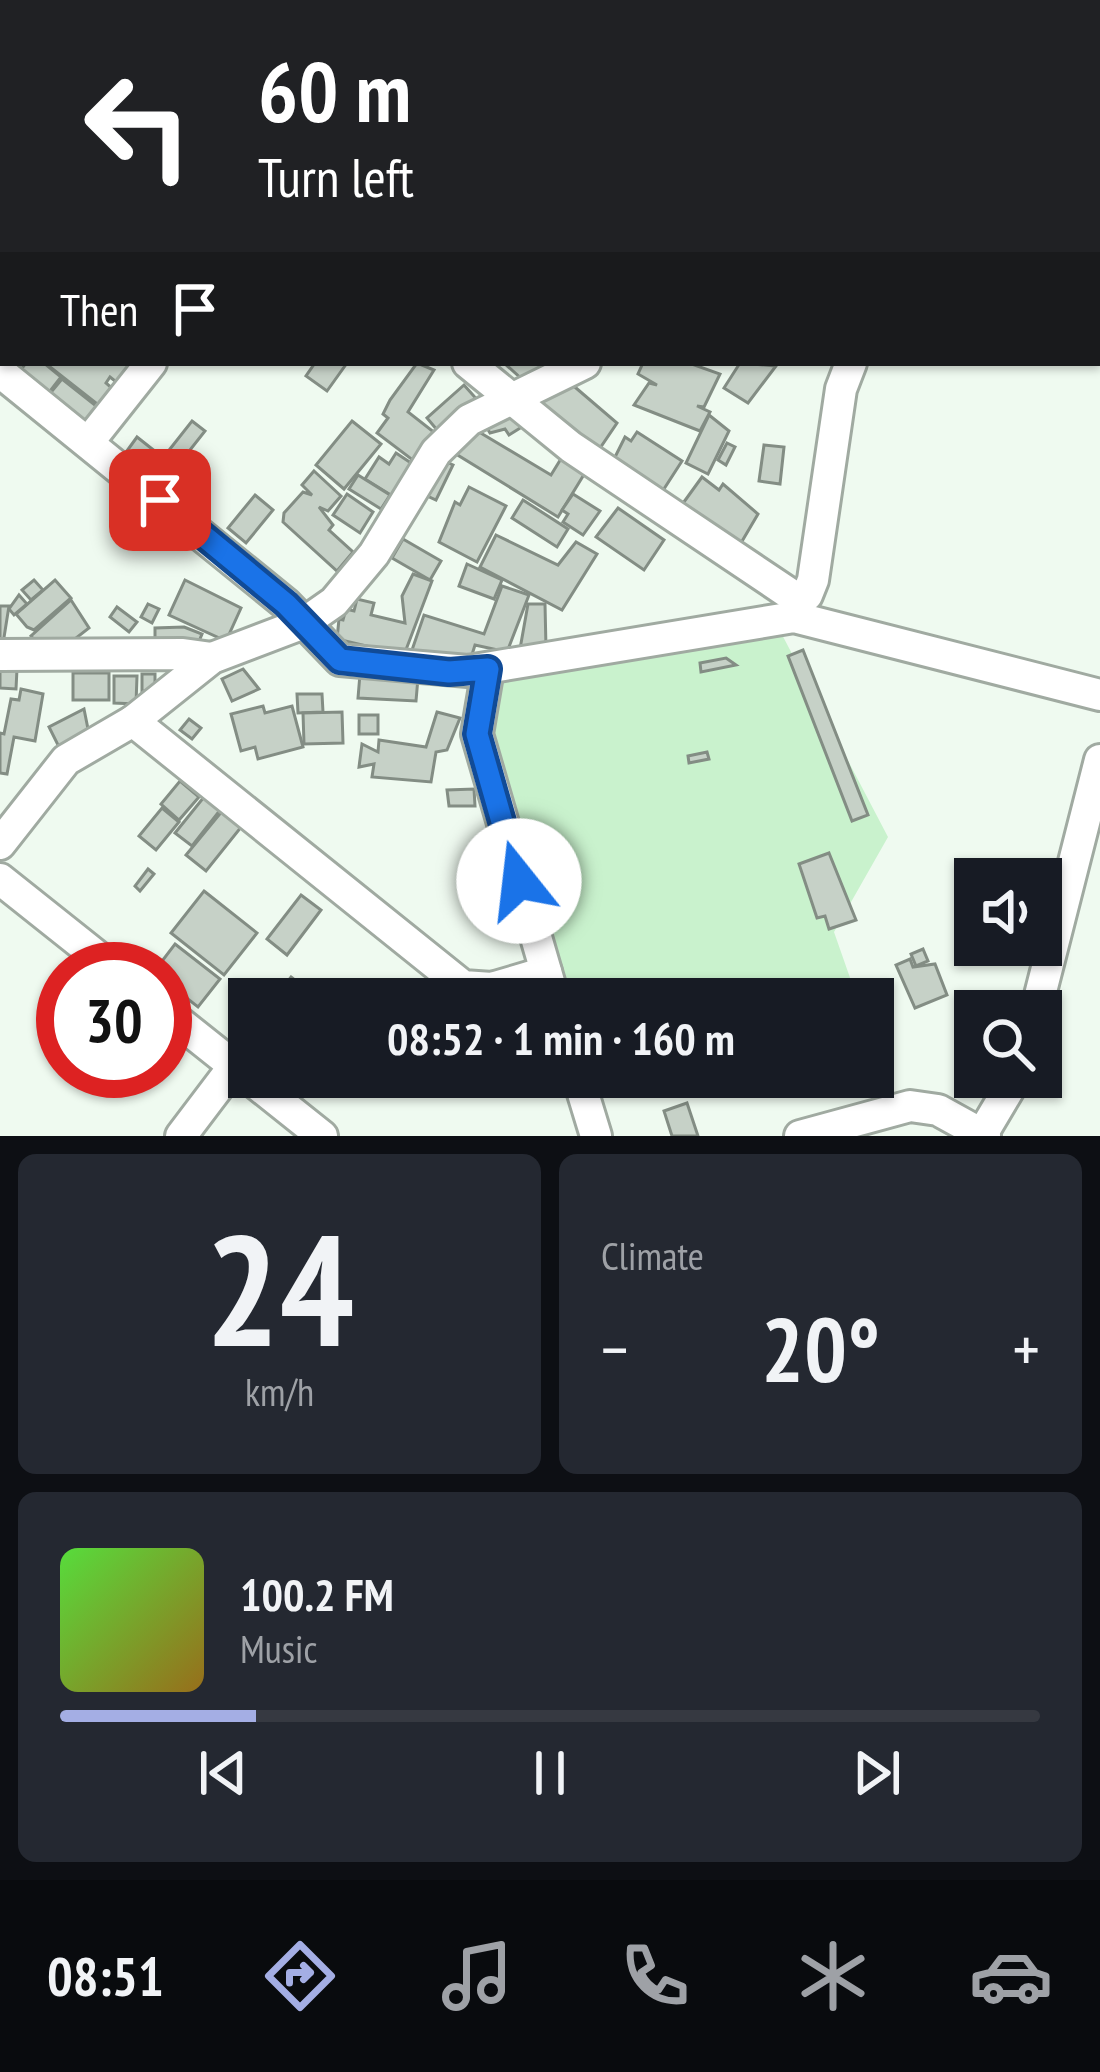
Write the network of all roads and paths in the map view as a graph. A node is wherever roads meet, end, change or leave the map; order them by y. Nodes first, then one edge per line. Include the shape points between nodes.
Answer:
1 (150, 366) edge
2 (472, 366) edge
3 (577, 366) edge
4 (850, 366) edge
5 (0, 372) edge
6 (511, 395) junction
7 (90, 440) junction
8 (795, 609) junction
9 (304, 623) junction
10 (0, 656) edge
11 (212, 658) junction
12 (488, 669) junction
13 (1100, 695) edge
14 (133, 721) junction
15 (1100, 760) edge
16 (0, 844) edge
17 (0, 879) edge
18 (79, 942) edge
19 (453, 978) edge
20 (548, 978) edge
21 (1041, 990) edge
22 (192, 1032) edge
23 (228, 1061) edge
24 (228, 1074) edge
25 (274, 1098) edge
26 (584, 1098) edge
27 (1004, 1098) edge
28 (181, 1136) edge
29 (322, 1136) edge
30 (596, 1136) edge
31 (800, 1136) edge
32 (983, 1136) edge

1 - 7 street
2 - 6 street
3 - 6 street
4 - 8 street via 813,580
5 - 7 street
6 - 8 street
6 - 9 street via 436,452 374,554 334,602
7 - 9 street
8 - 12 street
8 - 13 street
9 - 11 street
9 - 12 street via 340,660
10 - 11 street
11 - 14 street
12 - 20 street via 477,734
14 - 16 street via 66,760
14 - 19 street
15 - 21 street
17 - 18 street
22 - 23 street
24 - 28 street
25 - 29 street
26 - 30 street
27 - 32 street
31 - 32 street via 910,1106 938,1110

